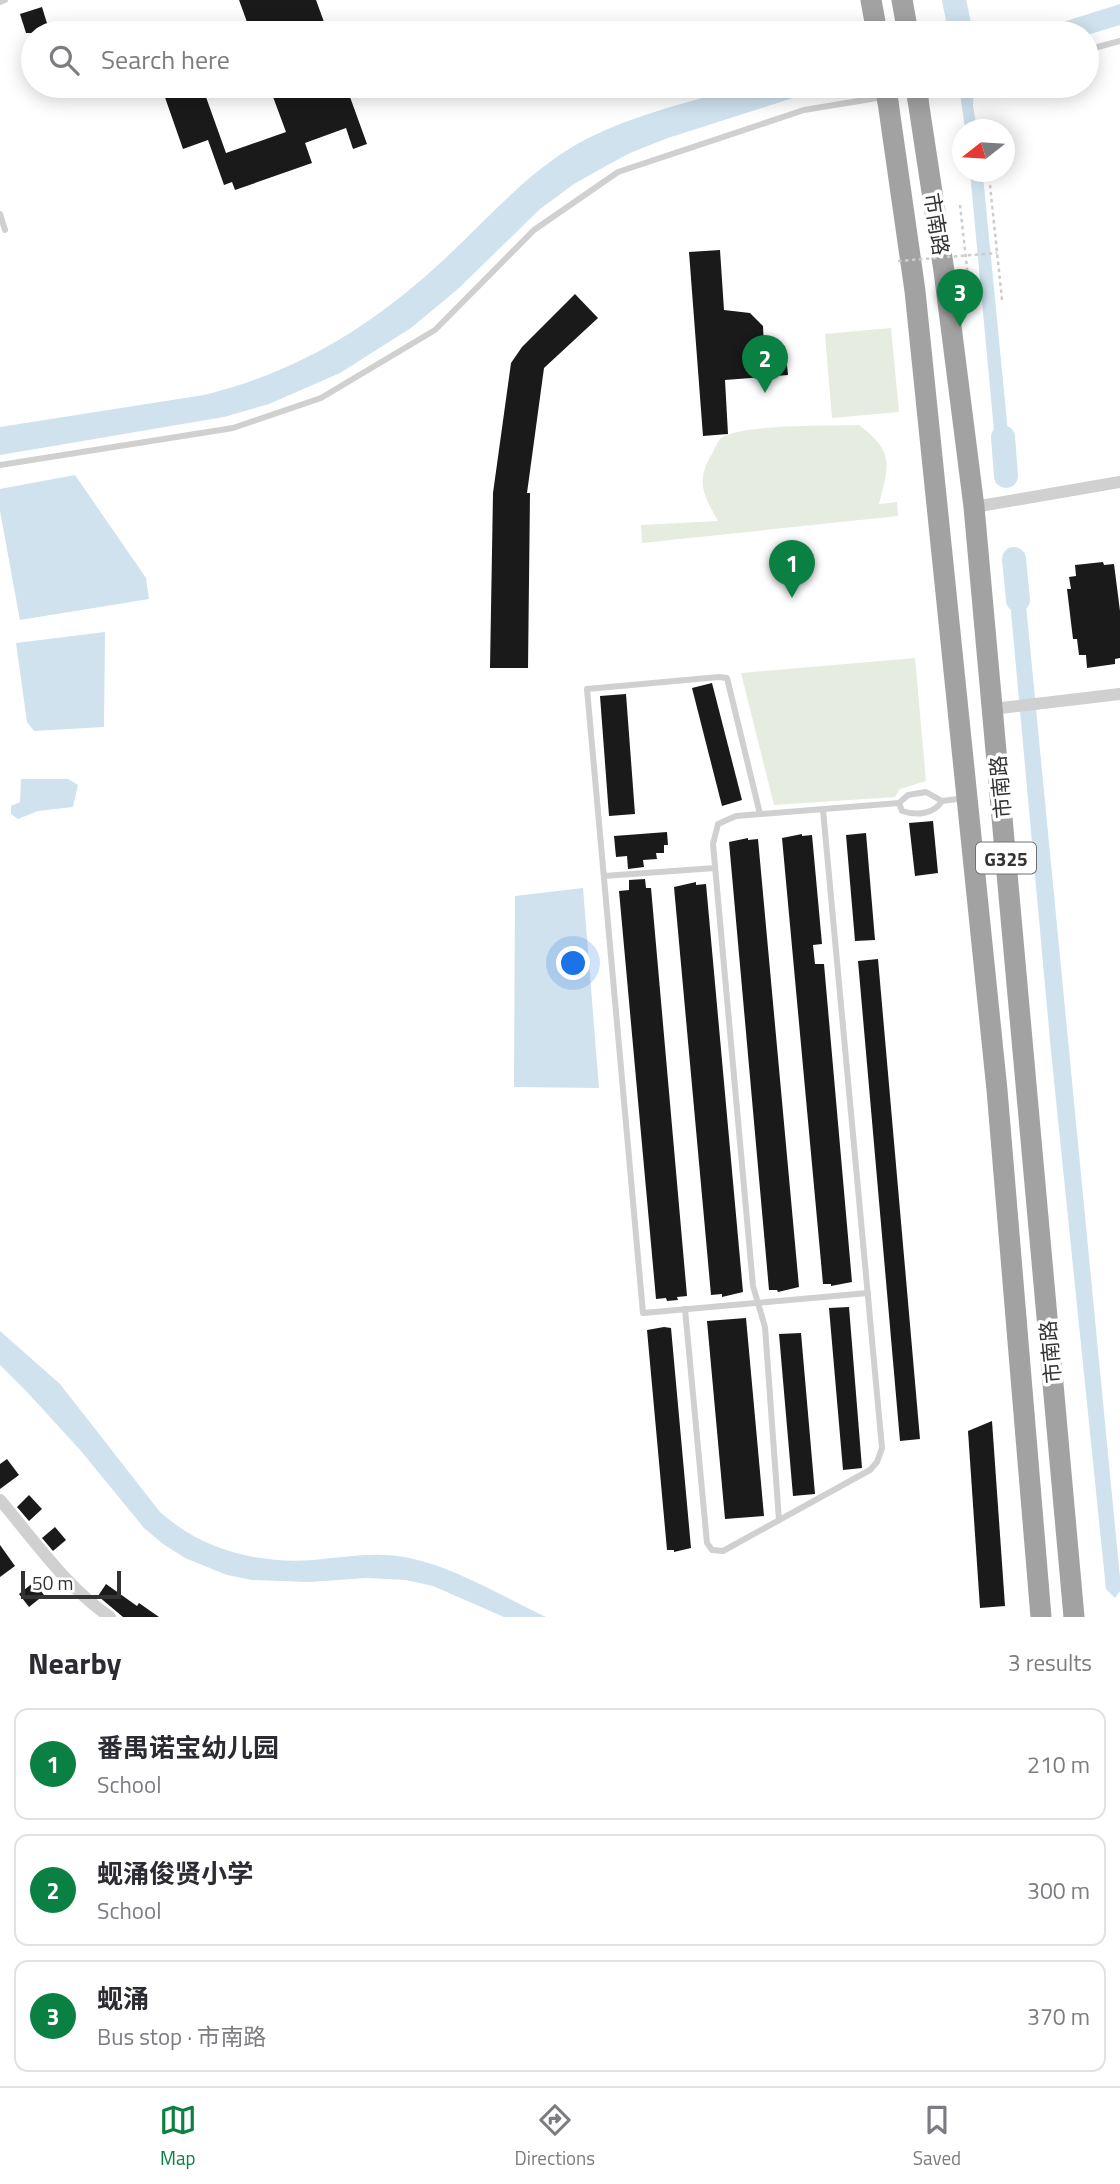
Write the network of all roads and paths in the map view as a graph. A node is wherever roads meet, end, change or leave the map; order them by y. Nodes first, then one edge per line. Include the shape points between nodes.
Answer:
1 (5, 0) edge
2 (871, 0) edge
3 (902, 0) edge
4 (0, 2) edge
5 (875, 21) edge
6 (905, 21) edge
7 (1120, 41) edge
8 (1099, 47) edge
9 (877, 98) edge
10 (887, 98) edge
11 (918, 98) edge
12 (990, 186) dead end
13 (960, 205) dead end
14 (0, 214) edge
15 (5, 230) dead end
16 (997, 253) junction
17 (966, 256) junction
18 (898, 261) dead end
19 (1002, 300) dead end
20 (971, 304) dead end
21 (0, 465) edge
22 (1120, 482) edge
23 (974, 507) junction
24 (1120, 694) edge
25 (1003, 708) junction
26 (967, 798) junction
27 (942, 800) junction
28 (899, 803) junction
29 (823, 810) junction
30 (760, 814) junction
31 (715, 868) junction
32 (604, 876) junction
33 (868, 1293) junction
34 (758, 1303) junction
35 (685, 1309) junction
36 (0, 1500) edge
37 (779, 1520) junction
38 (1074, 1614) edge
39 (110, 1617) edge
40 (1041, 1617) edge

1 - 4 lane
2 - 5 highway
3 - 6 highway
7 - 8 lane
9 - 21 lane via 804,110 618,172 534,230 435,330 321,398 233,428
10 - 26 highway, 市南路 / G325 via 915,291
11 - 23 highway, 市南路 / G325
12 - 16 path
13 - 17 path
14 - 15 lane
16 - 17 path, bridge
16 - 19 path
17 - 18 path, bridge
17 - 20 path
22 - 23 street
23 - 25 highway, 市南路 / G325
24 - 25 street
25 - 38 highway, 市南路 / G325
26 - 27 lane
26 - 40 highway, 市南路 / G325 via 997,1090
27 - 28 lane via 926,792 908,795
27 - 28 lane via 938,807 919,814 902,811
28 - 29 lane
29 - 30 lane
29 - 33 lane
30 - 31 lane via 736,816 718,824 713,844
30 - 32 lane via 727,678 587,689
31 - 32 lane
31 - 34 lane
32 - 35 lane via 643,1313
33 - 34 lane
33 - 37 lane via 881,1453 870,1470
34 - 35 lane
34 - 37 lane via 765,1327
35 - 37 lane via 707,1543 712,1550 723,1550
36 - 39 street via 65,1577
38 - 40 highway

